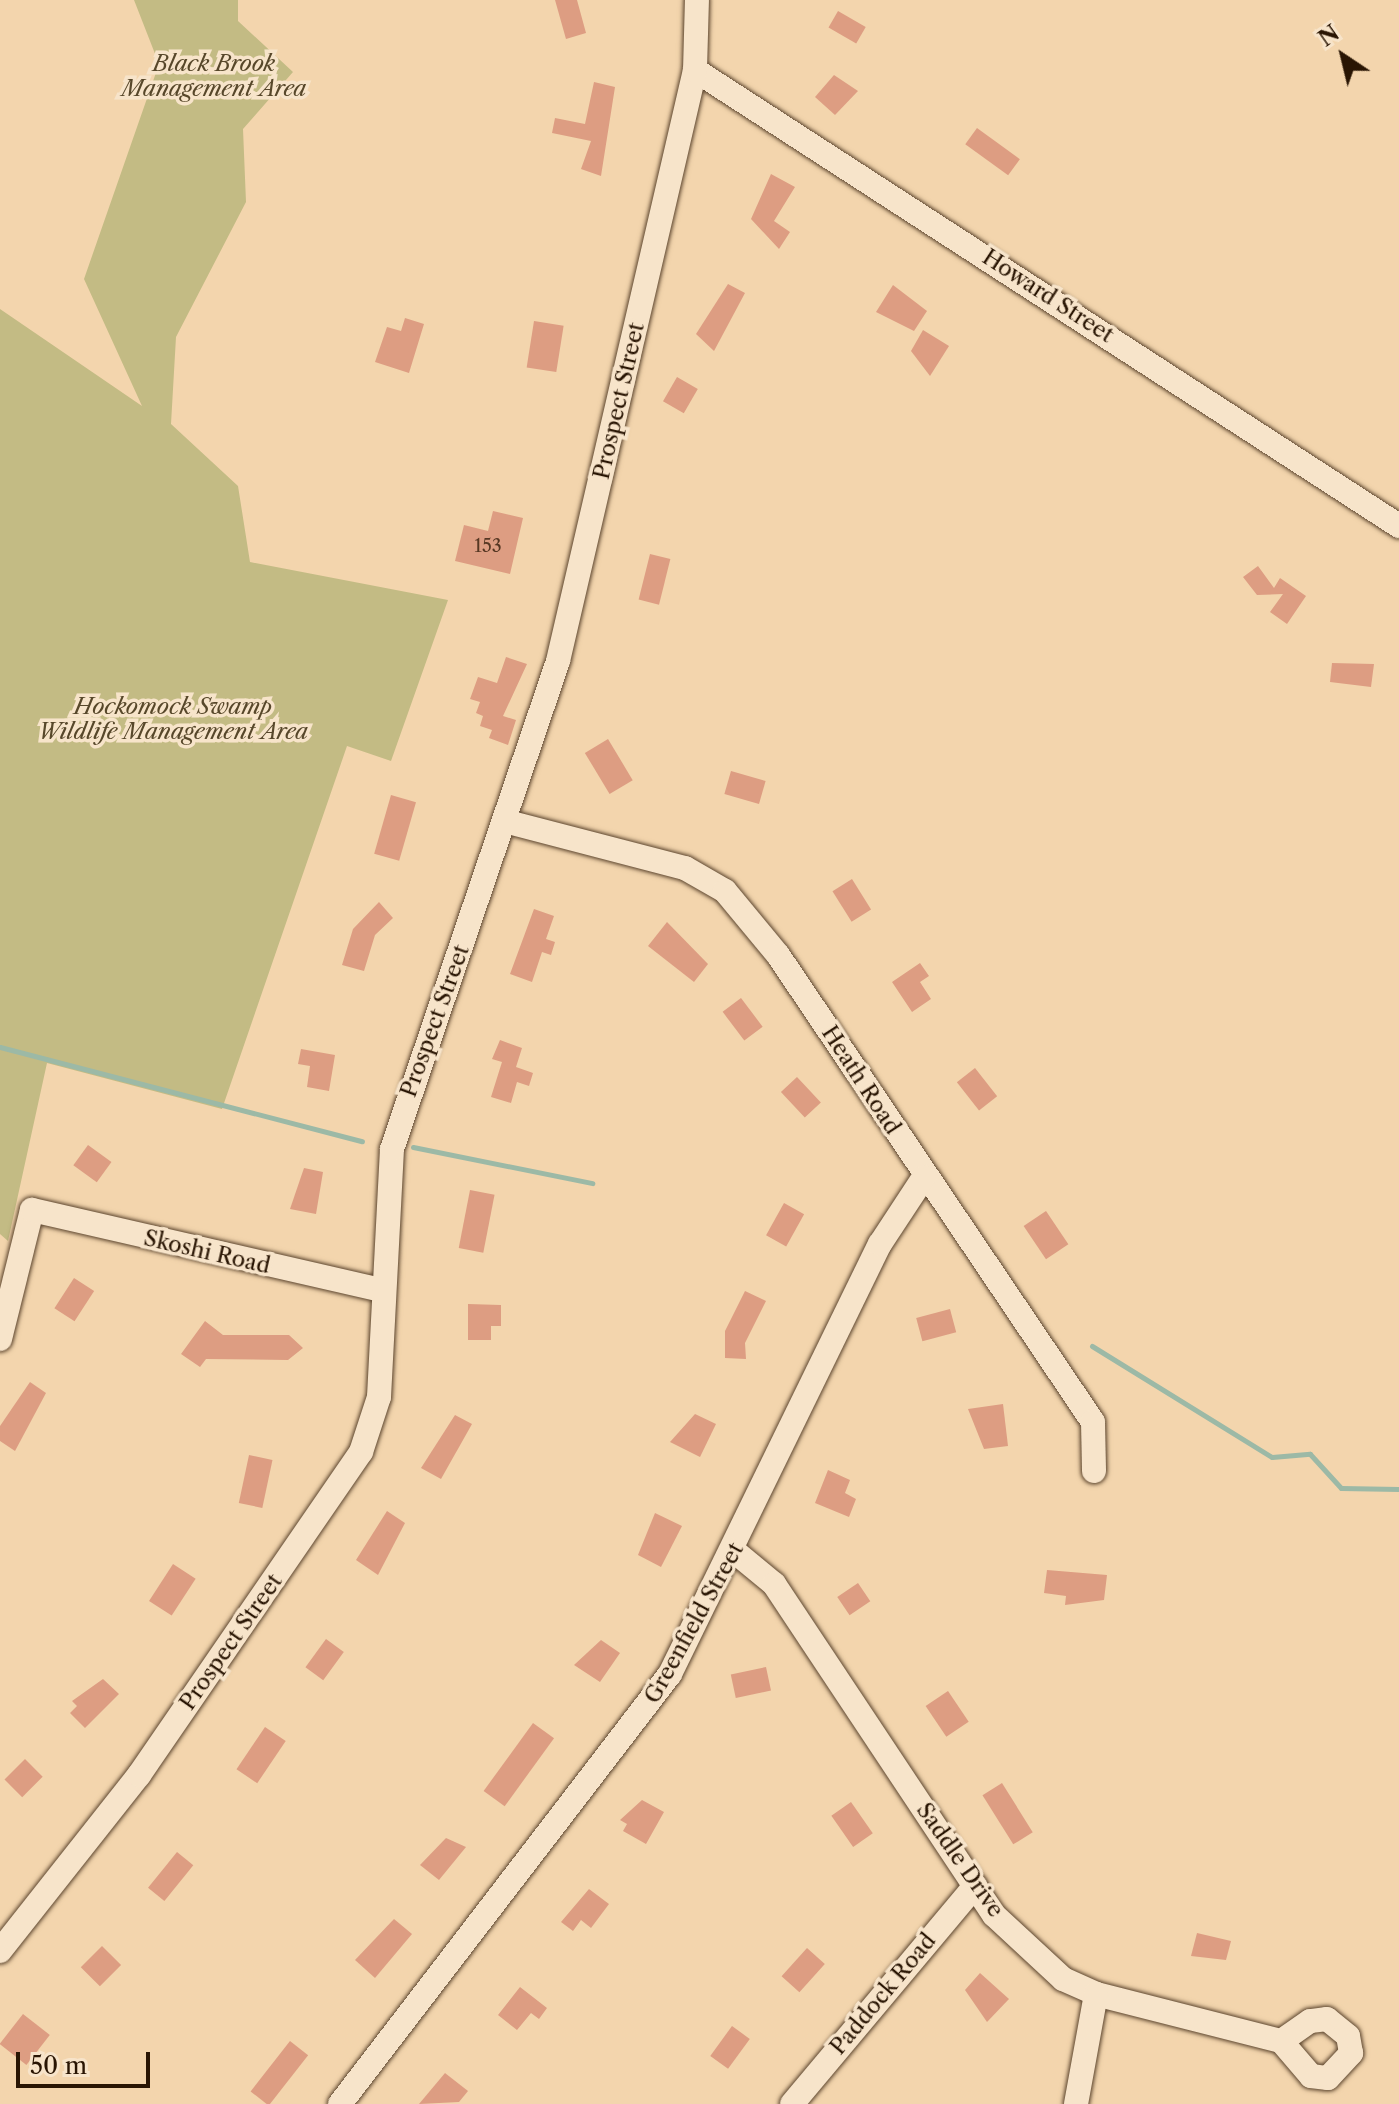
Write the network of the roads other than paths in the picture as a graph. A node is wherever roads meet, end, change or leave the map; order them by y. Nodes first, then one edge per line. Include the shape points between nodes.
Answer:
1 (697, 0) edge
2 (695, 70) junction
3 (1399, 526) edge
4 (508, 822) junction
5 (924, 1177) junction
6 (382, 1290) junction
7 (0, 1339) edge
8 (1094, 1471) dead end
9 (734, 1551) junction
10 (975, 1886) junction
11 (0, 1951) edge
12 (1096, 1994) junction
13 (1281, 2041) dead end
14 (340, 2104) edge
15 (792, 2104) edge
16 (1076, 2104) edge

1 - 2 street, Prospect Street
2 - 3 street, Howard Street
2 - 4 street, Prospect Street via 558,661
4 - 5 street, Heath Road via 685,868 725,891 778,955
4 - 6 street, Prospect Street via 399,1122 386,1186
5 - 8 street, Heath Road via 1093,1422
5 - 9 street, Greenfield Street via 880,1244
6 - 7 street, Skoshi Road via 32,1210
6 - 11 street, Prospect Street via 379,1397 347,1476 139,1775
9 - 10 street, Saddle Drive via 774,1584
9 - 14 street, Greenfield Street via 670,1674 628,1737
10 - 12 street, Saddle Drive via 994,1915 1063,1979
10 - 15 street, Paddock Road
12 - 13 street, Saddle Drive
12 - 16 street

